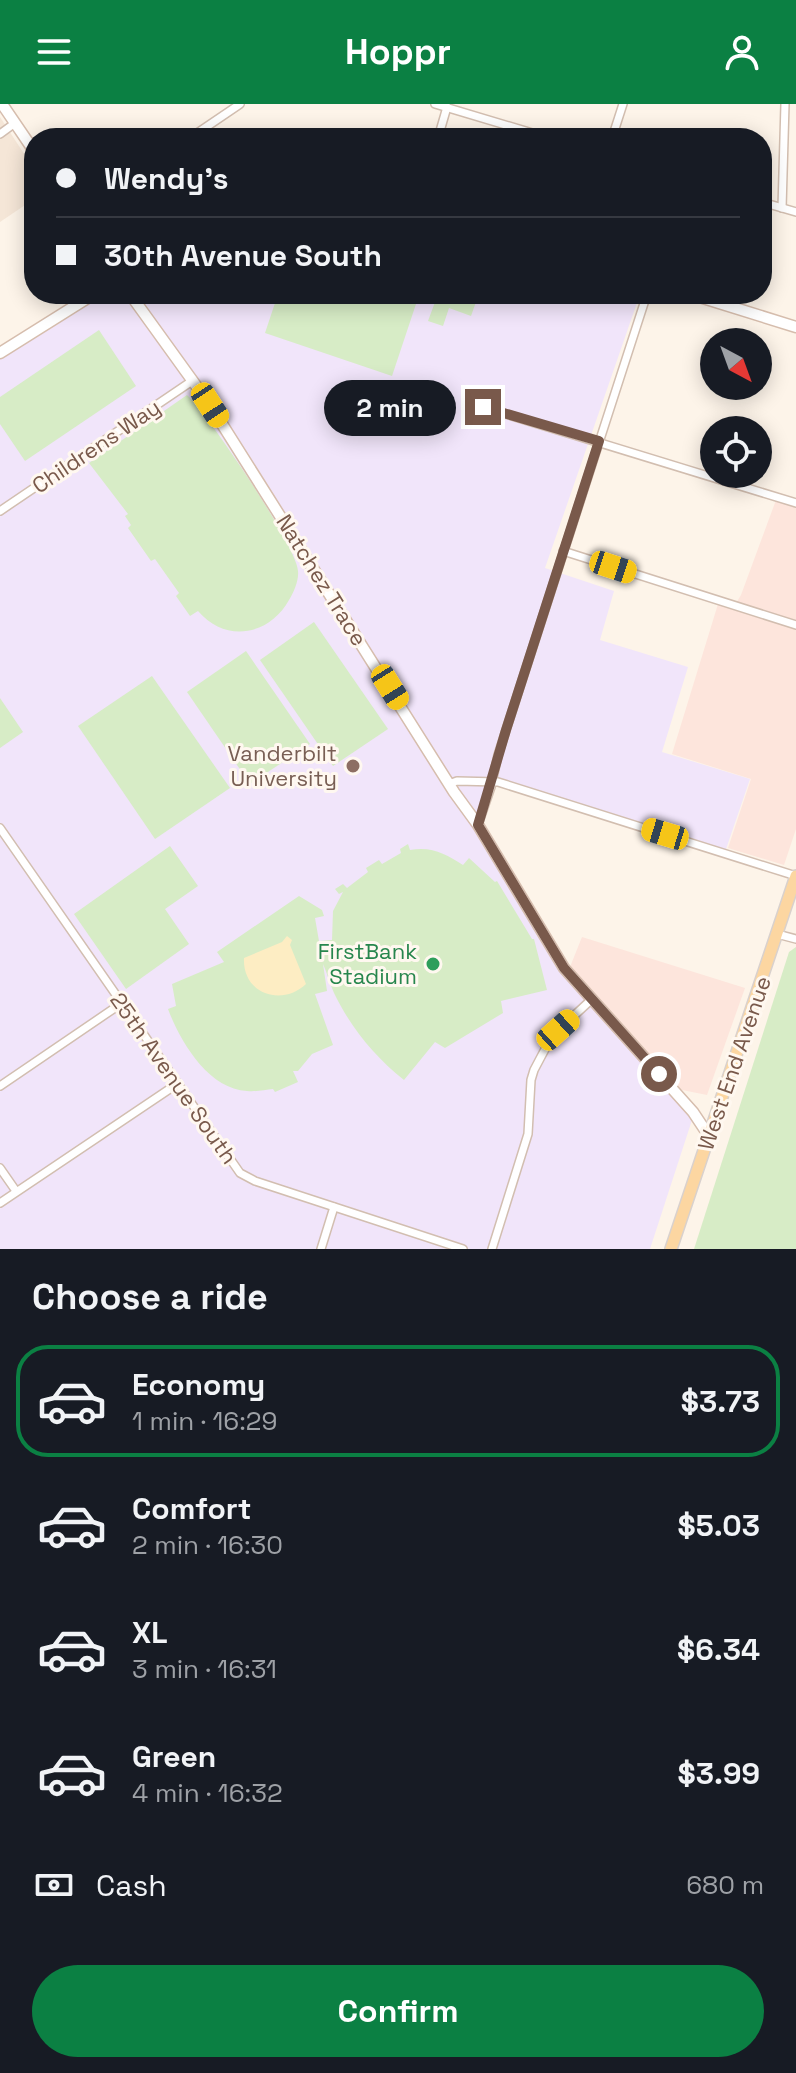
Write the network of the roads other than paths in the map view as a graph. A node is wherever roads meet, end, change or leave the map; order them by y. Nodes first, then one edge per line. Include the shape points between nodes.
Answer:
1 (2, 104) edge
2 (240, 104) edge
3 (435, 104) edge
4 (623, 104) edge
5 (785, 104) edge
6 (447, 107) junction
7 (15, 123) junction
8 (205, 128) edge
9 (441, 128) edge
10 (516, 128) edge
11 (615, 128) edge
12 (0, 134) edge
13 (24, 136) edge
14 (772, 205) edge
15 (782, 208) junction
16 (796, 212) edge
17 (78, 304) edge
18 (137, 304) edge
19 (644, 304) edge
20 (722, 304) edge
21 (796, 327) edge
22 (0, 353) edge
23 (192, 381) junction
24 (483, 407) dead end
25 (599, 441) junction
26 (796, 503) edge
27 (0, 511) edge
28 (563, 551) junction
29 (796, 625) edge
30 (491, 780) junction
31 (449, 784) junction
32 (478, 825) junction
33 (0, 828) edge
34 (796, 876) edge
35 (777, 934) junction
36 (796, 939) edge
37 (592, 999) junction
38 (122, 1003) junction
39 (177, 1084) junction
40 (0, 1086) edge
41 (709, 1136) junction
42 (0, 1168) edge
43 (16, 1191) junction
44 (0, 1203) edge
45 (334, 1207) junction
46 (321, 1249) edge
47 (463, 1249) edge
48 (492, 1249) edge
49 (671, 1249) edge

1 - 7 main road
2 - 8 street
3 - 6 street
4 - 11 street
5 - 15 street
6 - 9 street
6 - 10 street
7 - 12 street
7 - 13 main road
14 - 15 street
15 - 16 street
17 - 22 main road
18 - 23 main road, Natchez Trace
19 - 25 street
20 - 21 main road
23 - 27 street, Childrens Way
23 - 31 main road, Natchez Trace
24 - 25 street
25 - 26 street
25 - 28 street
28 - 29 street
28 - 30 street
30 - 31 street
30 - 32 street
30 - 34 street
31 - 32 main road, Natchez Trace
32 - 37 main road, Natchez Trace via 552,949
33 - 38 street, 25th Avenue South
34 - 35 main road, West End Avenue
35 - 36 street
35 - 41 main road, West End Avenue
37 - 41 main road, Natchez Trace
37 - 48 street via 543,1050 531,1080 528,1134
38 - 39 street, 25th Avenue South
38 - 40 street
39 - 43 street
39 - 45 street, 25th Avenue South via 242,1175
41 - 49 main road, West End Avenue
42 - 43 street
43 - 44 street
45 - 46 street
45 - 47 street, 25th Avenue South

